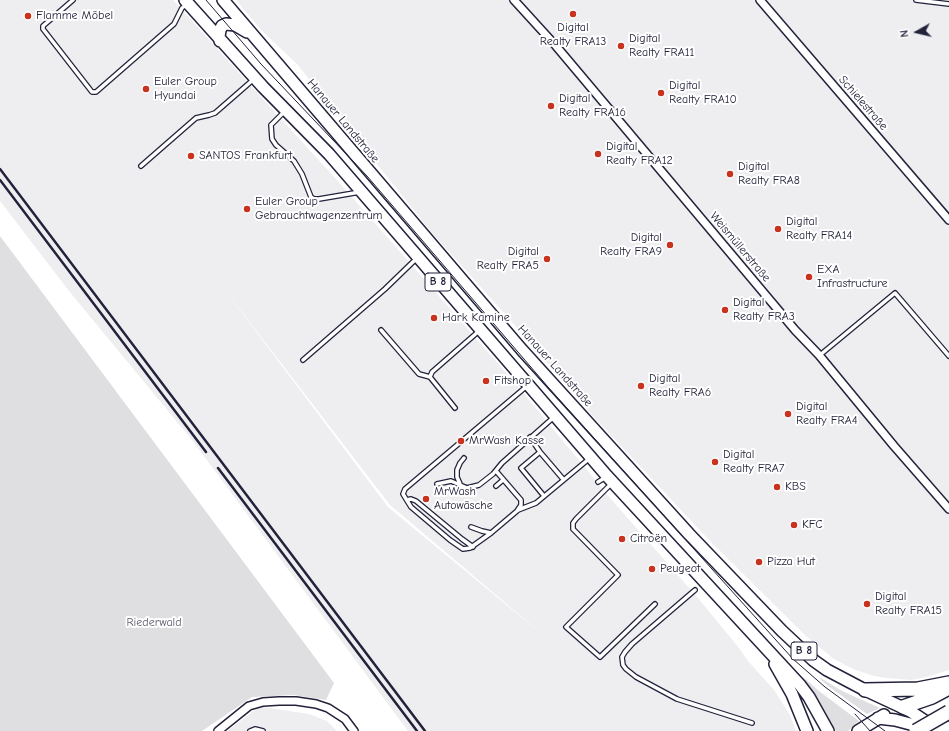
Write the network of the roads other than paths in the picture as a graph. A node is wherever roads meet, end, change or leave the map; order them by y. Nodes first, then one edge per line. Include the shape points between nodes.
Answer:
1 (73, 0) edge
2 (223, 0) edge
3 (514, 0) edge
4 (760, 0) edge
5 (916, 0) edge
6 (187, 2) edge
7 (949, 4) edge
8 (257, 40) junction
9 (220, 41) junction
10 (255, 78) junction
11 (286, 110) junction
12 (141, 166) dead end
13 (361, 192) junction
14 (949, 220) edge
15 (417, 258) junction
16 (381, 330) dead end
17 (480, 330) junction
18 (819, 355) junction
19 (949, 356) edge
20 (303, 360) dead end
21 (430, 378) junction
22 (528, 386) junction
23 (455, 408) dead end
24 (555, 416) junction
25 (530, 437) junction
26 (540, 452) junction
27 (591, 457) junction
28 (464, 458) dead end
29 (496, 471) junction
30 (563, 479) junction
31 (503, 480) junction
32 (606, 480) junction
33 (437, 484) dead end
34 (460, 484) junction
35 (496, 486) dead end
36 (544, 496) junction
37 (407, 500) junction
38 (949, 509) edge
39 (517, 510) junction
40 (471, 527) dead end
41 (491, 533) junction
42 (473, 547) junction
43 (695, 590) dead end
44 (655, 604) dead end
45 (768, 651) junction
46 (949, 684) edge
47 (949, 688) edge
48 (865, 690) junction
49 (903, 707) junction
50 (949, 712) edge
51 (878, 718) junction
52 (752, 723) dead end
53 (949, 728) edge
54 (218, 731) edge
55 (250, 731) edge
56 (263, 731) edge
57 (354, 731) edge
58 (807, 731) edge
59 (828, 731) edge
60 (858, 731) edge
61 (866, 731) edge
62 (916, 731) edge
63 (930, 731) edge
64 (936, 731) edge
65 (943, 731) edge

1 - 6 lane via 43,26 43,29 92,92 96,92 174,24
2 - 8 main road, Hanauer Landstraße / B 8
3 - 18 street, Weismüllerstraße
4 - 14 street, Schielestraße
5 - 7 lane
6 - 9 main road, B 8
8 - 9 main road via 239,27 228,23 220,30
8 - 48 main road, Hanauer Landstraße / B 8 via 503,328 689,534 813,660
9 - 10 main road, B 8
10 - 11 main road, B 8
10 - 12 lane via 215,113 196,118
11 - 13 main road, B 8 via 329,154
11 - 13 lane via 271,125 272,139 294,161 302,174 310,197 319,199
13 - 15 main road, B 8
15 - 17 main road, B 8
15 - 20 lane
16 - 21 lane via 419,374
17 - 21 lane via 432,372
17 - 22 main road, B 8
18 - 19 lane via 895,293
18 - 38 street, Weismüllerstraße
21 - 23 lane
22 - 24 main road, B 8
22 - 37 lane via 405,489
24 - 25 lane
24 - 27 main road, B 8
25 - 26 lane
25 - 29 lane
26 - 30 lane
26 - 36 lane via 521,468
27 - 30 lane
27 - 32 main road, B 8
28 - 34 lane via 457,470
29 - 31 lane
29 - 34 lane via 475,487 467,488
30 - 36 lane
31 - 35 lane
31 - 39 lane via 521,500
32 - 44 lane via 573,523 573,529 618,575 566,628 600,657
32 - 45 main road, B 8
33 - 34 lane
36 - 39 lane via 531,506
37 - 42 lane via 416,501
37 - 42 lane via 411,507 458,546 463,549
39 - 41 lane
40 - 41 lane
41 - 42 lane
43 - 52 lane via 632,644 622,657 623,664 636,677 677,699
45 - 58 main road via 792,694
45 - 59 main road, B 8 via 800,685
46 - 48 highway via 918,689
47 - 49 highway
48 - 49 main road, Hanauer Landstraße / B 8
49 - 51 main road
49 - 64 main road, B 8 via 918,715
50 - 62 highway, bridge
51 - 60 main road
51 - 61 main road
51 - 63 main road via 901,721
53 - 65 highway
54 - 57 street via 249,706 279,701 296,701 328,708 345,719
55 - 56 lane via 258,728

